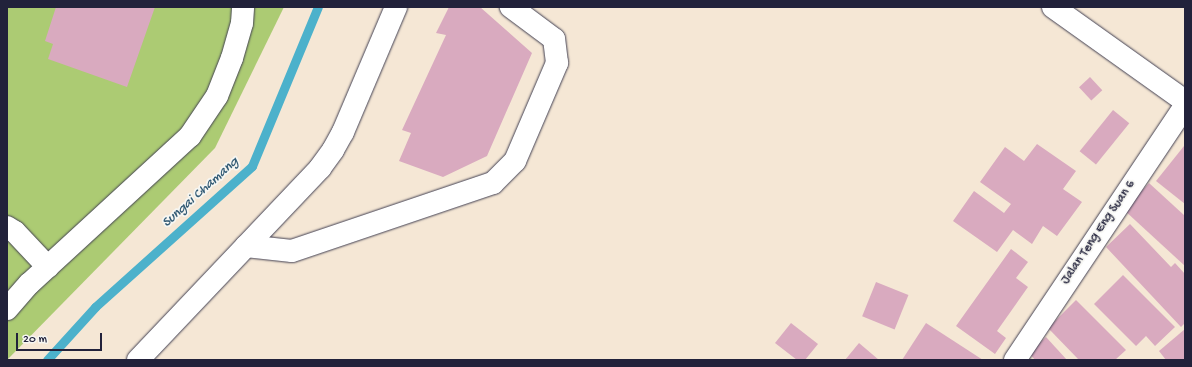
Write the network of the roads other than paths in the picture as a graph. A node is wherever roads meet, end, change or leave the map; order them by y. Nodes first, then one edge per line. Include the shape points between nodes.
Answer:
1 (243, 7) edge
2 (396, 7) edge
3 (511, 7) edge
4 (1053, 7) edge
5 (1185, 101) edge
6 (1185, 106) edge
7 (7, 227) edge
8 (246, 246) junction
9 (48, 267) junction
10 (7, 309) edge
11 (138, 360) edge
12 (1015, 360) edge

1 - 9 street via 242,23 222,84 217,96 190,136
2 - 8 street via 333,150 320,168
3 - 8 street via 554,39 557,63 515,161 493,183 292,251
4 - 5 street
6 - 12 street, Jalan Teng Eng Suan 6
7 - 9 street via 15,232
8 - 11 street
9 - 10 street

